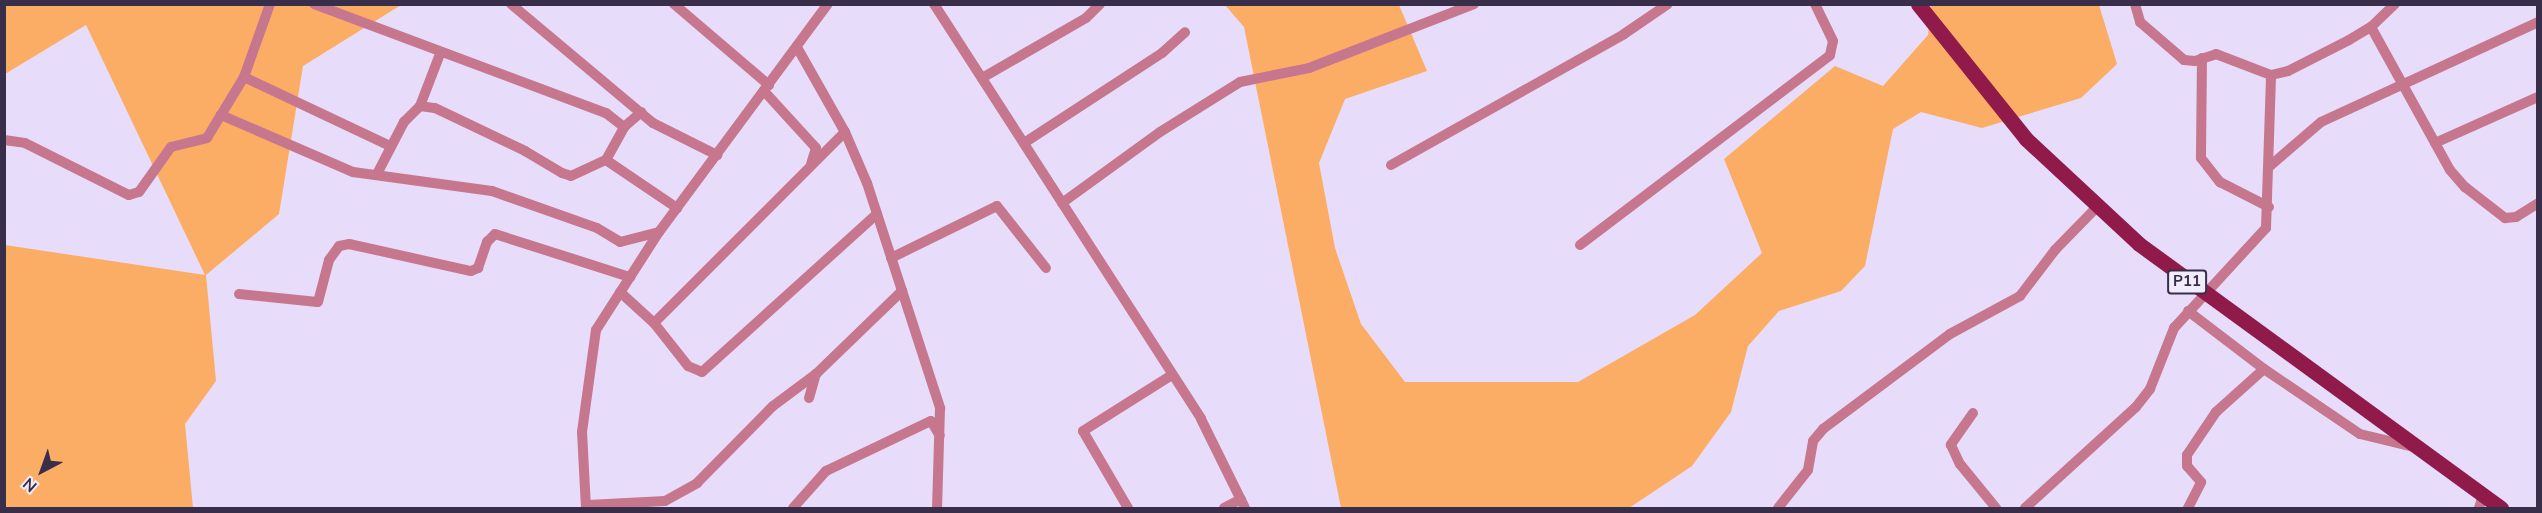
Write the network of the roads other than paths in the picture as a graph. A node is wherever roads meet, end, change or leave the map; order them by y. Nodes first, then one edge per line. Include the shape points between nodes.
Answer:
1 (270, 4) edge
2 (314, 4) edge
3 (511, 4) edge
4 (674, 4) edge
5 (828, 4) edge
6 (934, 4) edge
7 (1100, 4) edge
8 (1474, 4) edge
9 (1668, 4) edge
10 (1815, 4) edge
11 (1918, 4) edge
12 (2135, 4) edge
13 (2395, 4) edge
14 (2538, 22) edge
15 (2371, 27) junction
16 (1185, 32) dead end
17 (798, 49) junction
18 (440, 54) junction
19 (2202, 58) junction
20 (2271, 75) junction
21 (244, 77) junction
22 (982, 78) junction
23 (2400, 84) junction
24 (766, 88) junction
25 (2538, 97) edge
26 (420, 106) junction
27 (641, 112) junction
28 (221, 115) junction
29 (624, 127) junction
30 (845, 132) junction
31 (4, 140) edge
32 (1024, 143) junction
33 (2434, 143) junction
34 (390, 146) junction
35 (717, 156) junction
36 (606, 160) junction
37 (1391, 165) dead end
38 (2270, 166) junction
39 (810, 167) junction
40 (377, 174) junction
41 (2538, 202) edge
42 (1062, 203) junction
43 (2097, 207) junction
44 (2268, 207) junction
45 (677, 208) junction
46 (877, 214) junction
47 (659, 232) junction
48 (1580, 244) dead end
49 (891, 258) junction
50 (1046, 268) dead end
51 (630, 277) junction
52 (902, 291) junction
53 (620, 292) junction
54 (2203, 293) junction
55 (239, 294) dead end
56 (2188, 311) junction
57 (654, 323) junction
58 (2264, 369) junction
59 (816, 374) junction
60 (1173, 375) junction
61 (809, 398) dead end
62 (1973, 413) dead end
63 (940, 436) junction
64 (2417, 448) junction
65 (2481, 502) edge
66 (1243, 504) edge
67 (587, 507) edge
68 (793, 508) edge
69 (938, 508) edge
70 (1128, 508) edge
71 (1224, 508) edge
72 (1778, 508) edge
73 (1996, 508) edge
74 (2025, 508) edge
75 (2188, 508) edge
76 (2501, 508) edge

1 - 21 street
2 - 18 street
3 - 27 street
4 - 24 street
5 - 17 street
6 - 22 street
7 - 22 street via 1086,18
8 - 42 street via 1309,68 1240,82 1160,132
9 - 37 street via 1624,34
10 - 48 street via 1833,41 1830,55
11 - 43 main road, P11 via 2026,139
12 - 19 street via 2140,22 2184,60
13 - 15 street
14 - 23 street
15 - 20 street via 2288,71
15 - 23 street
16 - 32 street via 1162,52
17 - 24 street
17 - 30 street
18 - 26 street
18 - 29 street via 606,113
19 - 20 street via 2227,57
19 - 44 street via 2201,158 2220,182
20 - 38 street
21 - 28 street
21 - 34 street
22 - 32 street
23 - 33 street
23 - 38 street via 2321,122
24 - 35 street
24 - 39 street via 816,148
25 - 33 street
26 - 34 street
26 - 36 street via 435,108 525,151 562,174 571,176
27 - 29 street
27 - 35 street
28 - 31 street via 207,138 171,147 139,192 129,195 25,143
28 - 40 street via 342,169
29 - 36 street
30 - 39 street
30 - 46 street
32 - 42 street
33 - 41 street via 2450,170 2496,213 2516,217
34 - 40 street
35 - 45 street
36 - 45 street
38 - 44 street
39 - 57 street
40 - 47 street via 492,191 597,228 620,242
42 - 60 street
43 - 54 main road, P11
43 - 72 street via 2055,250 2020,296 1950,334 1823,429 1813,441 1808,470
44 - 54 street via 2266,228 2259,239
45 - 47 street
46 - 49 street
46 - 57 street via 702,372 688,366
47 - 51 street
49 - 50 street via 997,206
49 - 52 street
51 - 53 street
51 - 55 street via 495,234 487,242 478,268 471,271 349,244 339,246 329,260 318,302
52 - 59 street
52 - 63 street via 940,408
53 - 57 street
53 - 67 street via 596,330 591,350 582,432
54 - 56 street
54 - 64 main road, P11
56 - 58 street
56 - 74 street via 2174,328 2150,389 2136,407
58 - 64 street via 2360,434
58 - 75 street via 2216,412 2187,455 2187,466 2200,482
59 - 61 street
59 - 67 street via 773,406 697,483 664,501
60 - 66 street via 1201,419
60 - 70 street via 1083,431
62 - 73 street via 1951,445 1960,464
63 - 68 street via 931,421 826,471
63 - 69 street
64 - 65 main road, P11
65 - 76 main road, P11
66 - 71 street

